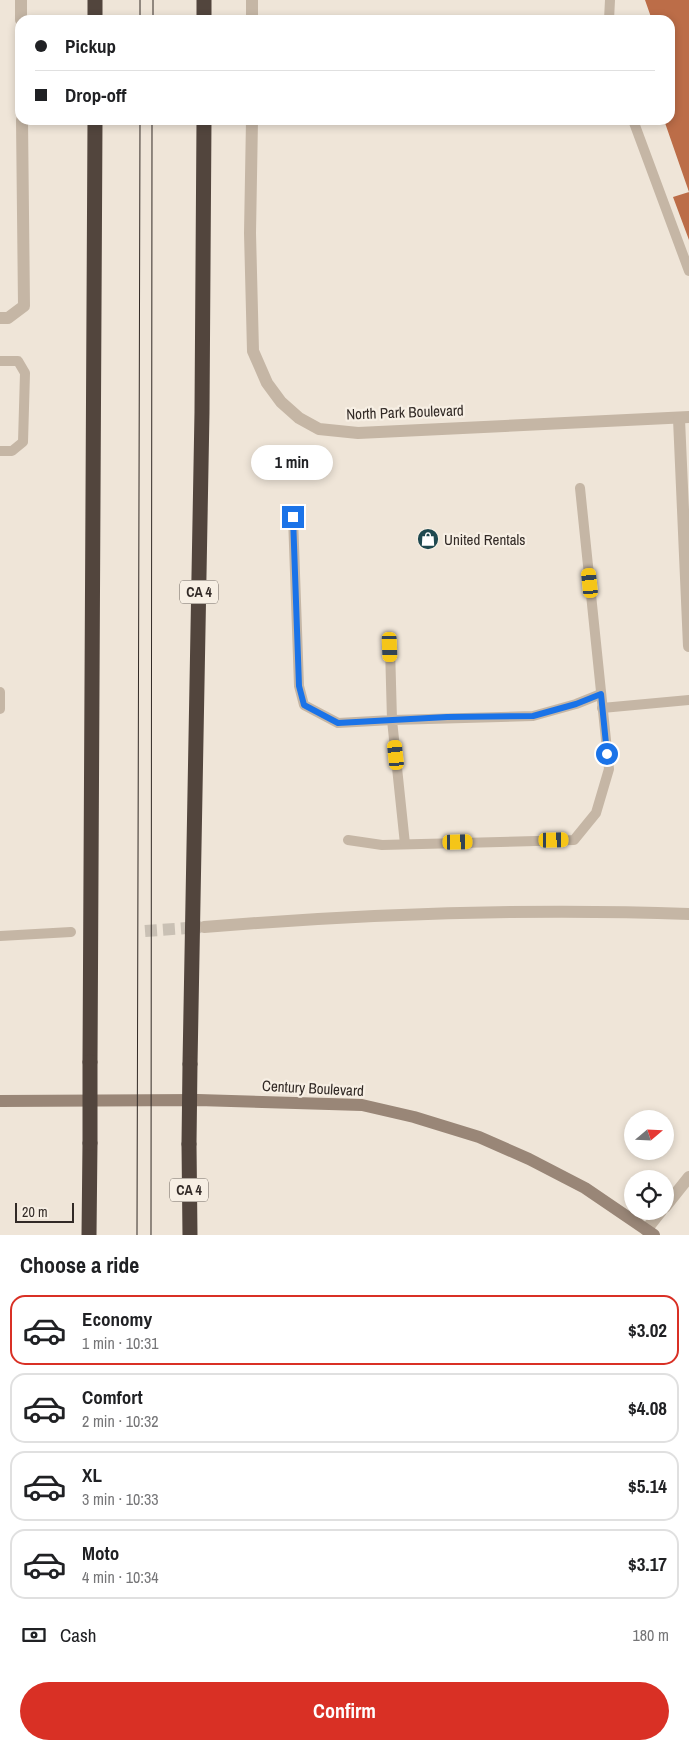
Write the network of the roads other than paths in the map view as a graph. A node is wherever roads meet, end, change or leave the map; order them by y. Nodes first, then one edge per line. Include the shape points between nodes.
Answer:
1 (21, 0) edge
2 (95, 0) edge
3 (204, 0) edge
4 (252, 0) edge
5 (610, 0) edge
6 (21, 15) edge
7 (95, 15) edge
8 (204, 15) edge
9 (252, 15) edge
10 (609, 15) edge
11 (22, 125) edge
12 (95, 125) edge
13 (204, 125) edge
14 (252, 125) edge
15 (635, 125) edge
16 (689, 271) edge
17 (0, 318) edge
18 (0, 361) edge
19 (684, 418) edge
20 (0, 451) edge
21 (580, 488) dead end
22 (293, 517) dead end
23 (689, 646) edge
24 (390, 647) dead end
25 (0, 692) edge
26 (601, 694) junction
27 (689, 700) edge
28 (602, 708) junction
29 (0, 710) edge
30 (392, 720) junction
31 (348, 840) dead end
32 (405, 844) junction
33 (689, 914) edge
34 (204, 927) tunnel mouth
35 (71, 932) dead end
36 (0, 936) edge
37 (0, 1101) edge
38 (689, 1177) edge
39 (674, 1196) edge
40 (656, 1220) edge
41 (650, 1232) edge
42 (89, 1235) edge
43 (190, 1235) edge

1 - 6 street
2 - 7 highway
3 - 8 highway
4 - 9 street
5 - 10 lane
11 - 17 street via 24,306 8,318
12 - 42 highway, bridge
13 - 43 highway, CA 4, bridge
14 - 19 street, North Park Boulevard via 253,351 267,383 299,418 319,429 358,433
15 - 16 lane
18 - 20 lane via 18,361 25,374 23,442 12,450
19 - 23 street, North Park Boulevard
21 - 26 lane
22 - 30 lane via 299,686 304,705 338,723
24 - 30 lane
25 - 29 lane
26 - 28 lane
26 - 30 lane via 533,716
27 - 28 lane
28 - 32 lane via 609,769 596,814 574,840
30 - 32 lane
31 - 32 lane
33 - 34 street via 586,910 336,917
35 - 36 lane
37 - 41 street, Century Boulevard via 198,1100 362,1105 479,1137 529,1159 585,1188
38 - 39 street
40 - 41 street

